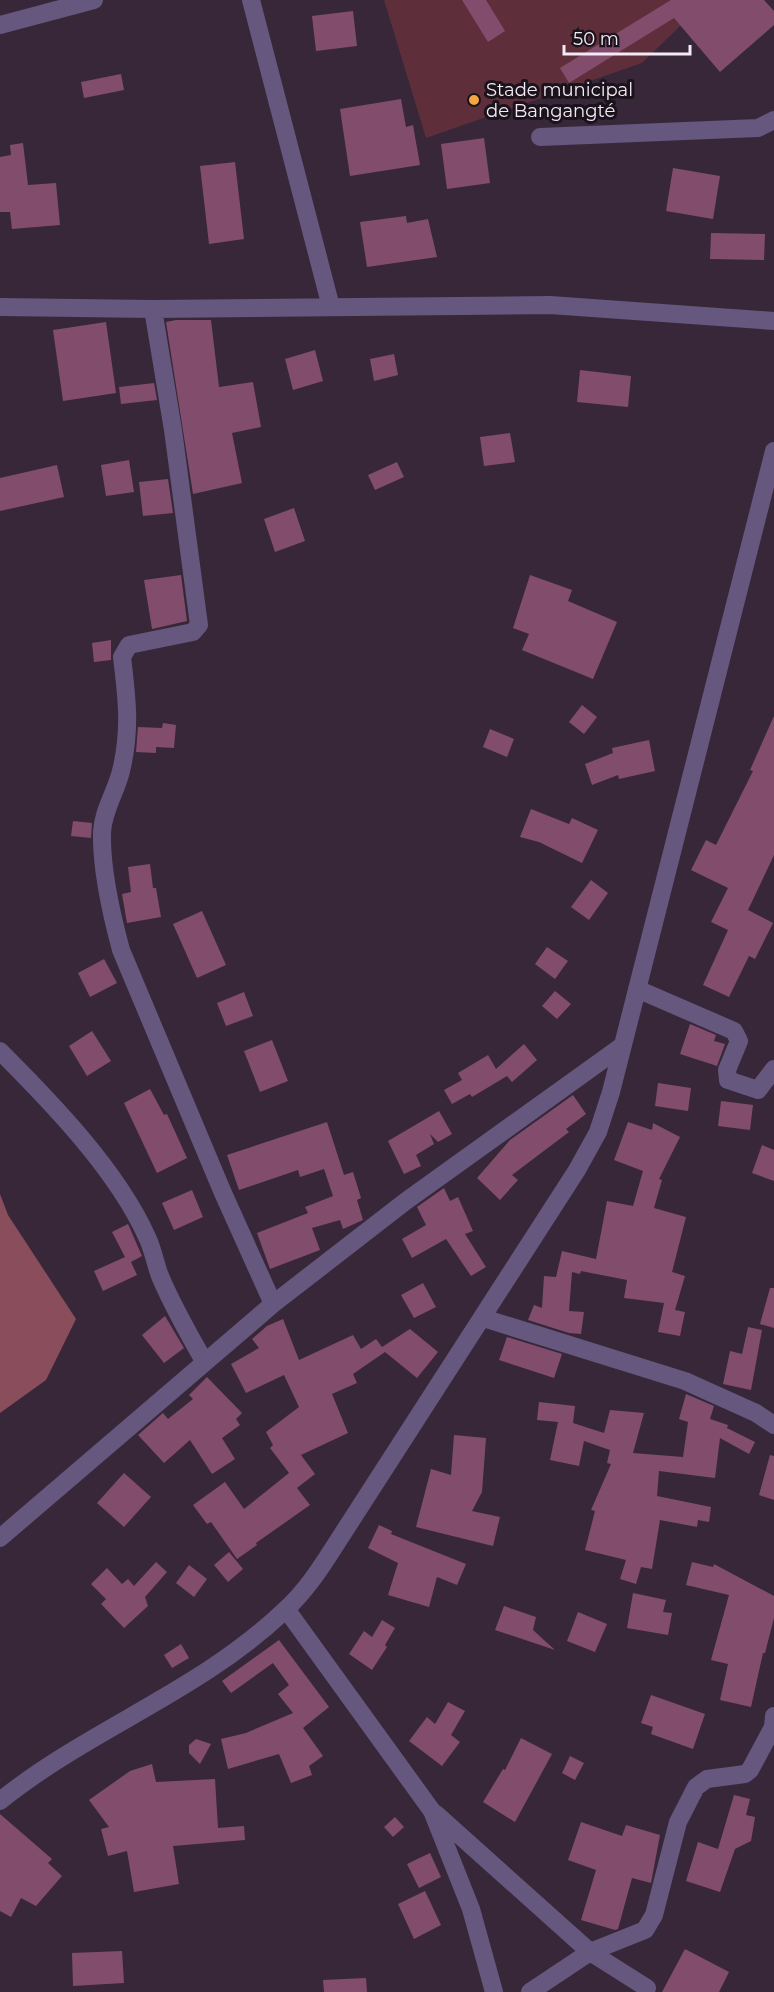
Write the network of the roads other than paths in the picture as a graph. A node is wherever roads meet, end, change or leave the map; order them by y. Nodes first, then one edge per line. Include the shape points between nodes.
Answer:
1 (94, 0) edge
2 (251, 0) edge
3 (0, 25) edge
4 (774, 120) edge
5 (540, 137) dead end
6 (0, 307) edge
7 (332, 307) junction
8 (153, 309) junction
9 (774, 321) edge
10 (774, 451) edge
11 (637, 989) junction
12 (622, 1046) junction
13 (0, 1051) edge
14 (774, 1069) edge
15 (273, 1304) junction
16 (483, 1318) junction
17 (204, 1361) junction
18 (774, 1425) edge
19 (0, 1538) edge
20 (286, 1609) junction
21 (774, 1723) edge
22 (0, 1801) edge
23 (432, 1811) junction
24 (590, 1952) junction
25 (647, 1988) dead end
26 (494, 1992) edge
27 (530, 1992) edge

1 - 3 street
2 - 7 street
4 - 5 street via 758,128
6 - 8 street
7 - 8 street
7 - 9 street via 550,305
8 - 15 street via 198,625 194,632 129,645 124,650 127,741 121,774 105,816 102,843 112,918 121,950
10 - 11 street
11 - 12 street
11 - 14 street via 734,1031 739,1041 727,1070 728,1080 758,1090
12 - 15 street via 406,1201
12 - 16 street via 598,1132
13 - 17 street via 54,1105 123,1194 147,1237 175,1310
15 - 17 street
16 - 18 street via 685,1381
16 - 20 street via 317,1572
17 - 19 street
20 - 22 street via 208,1673 28,1778
20 - 23 street
21 - 24 street via 746,1774 707,1779 696,1787 678,1822 654,1915 645,1930
23 - 24 street
23 - 26 street via 471,1909
24 - 25 street
24 - 27 street

